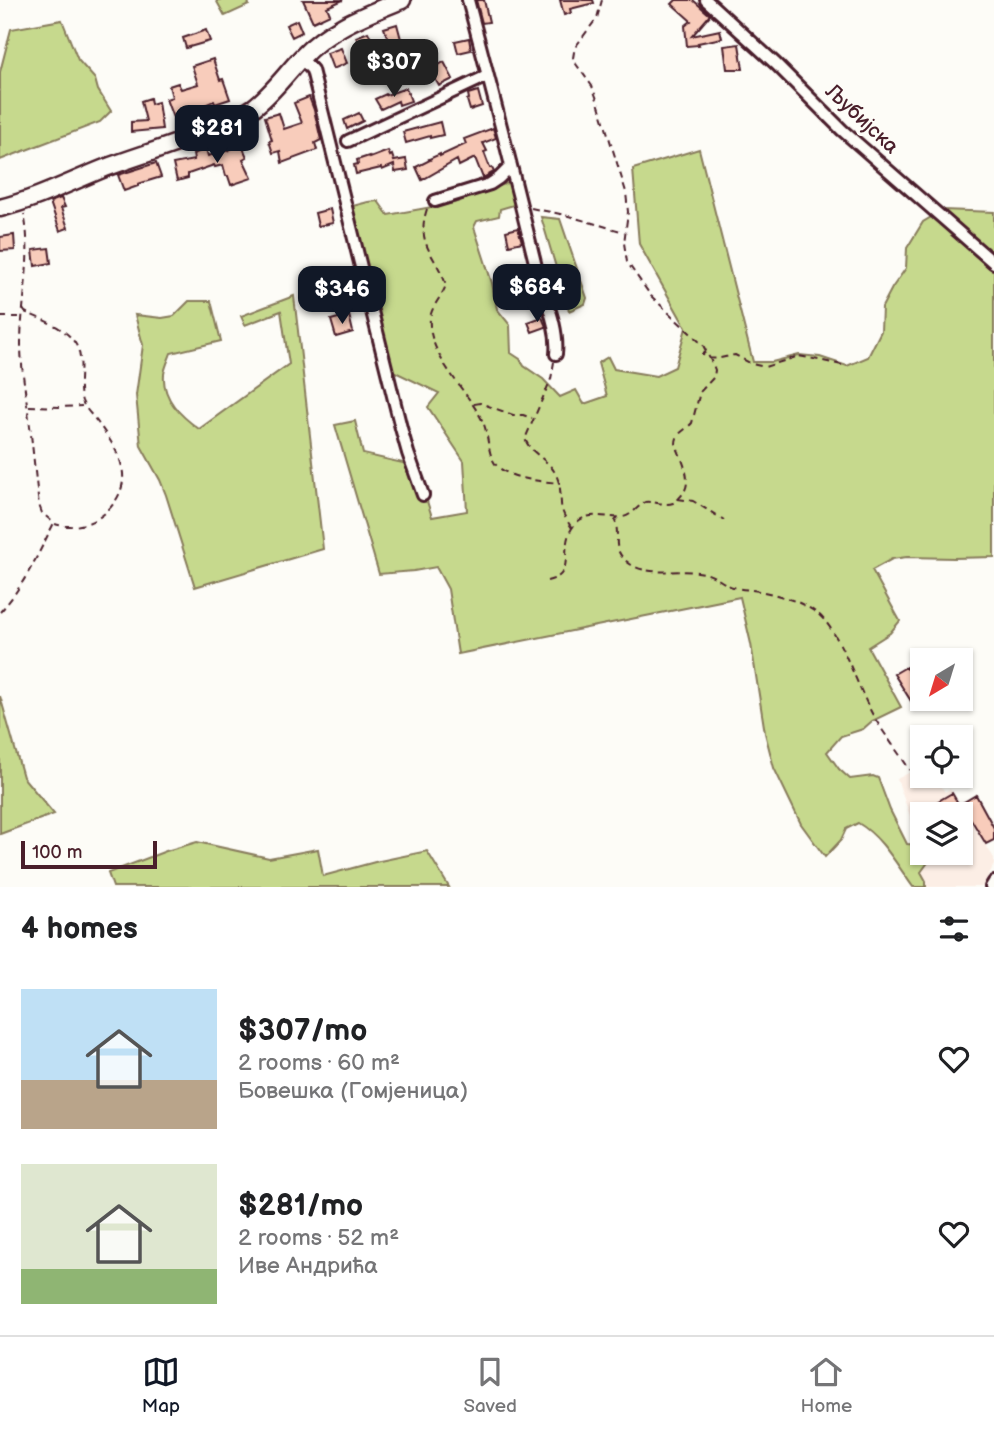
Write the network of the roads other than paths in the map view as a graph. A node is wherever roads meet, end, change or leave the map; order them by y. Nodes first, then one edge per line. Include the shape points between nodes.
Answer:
1 (402, 0) edge
2 (468, 0) edge
3 (706, 0) edge
4 (300, 58) junction
5 (488, 76) junction
6 (348, 141) dead end
7 (511, 166) junction
8 (435, 201) road end
9 (0, 208) edge
10 (994, 263) edge
11 (556, 354) road end
12 (423, 495) dead end
13 (994, 881) edge
14 (991, 887) edge

1 - 4 street via 347,23
2 - 5 street
3 - 10 street, Љубијска via 842,130
4 - 9 street via 270,94 236,118
4 - 12 street via 312,70 401,428
5 - 6 street
5 - 7 street
7 - 8 street via 490,184
7 - 11 street via 553,326
13 - 14 street

